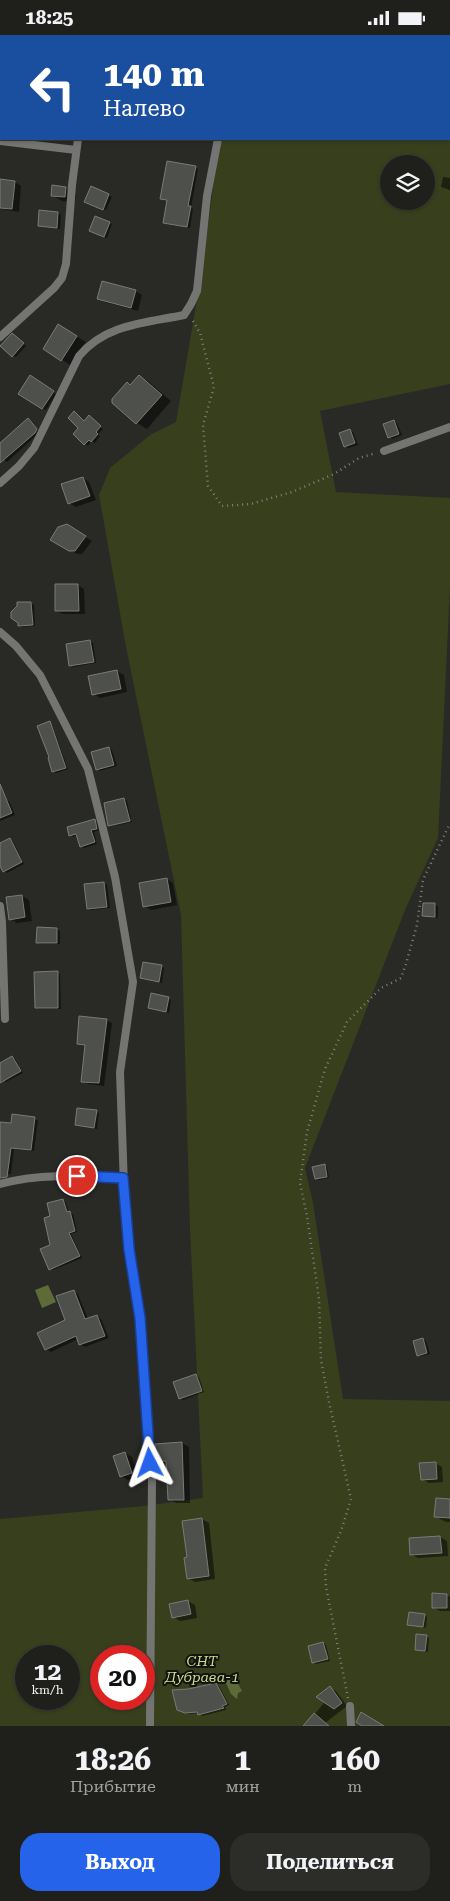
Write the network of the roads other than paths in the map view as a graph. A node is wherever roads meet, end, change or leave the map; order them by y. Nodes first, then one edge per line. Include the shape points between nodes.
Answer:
1 (78, 140) edge
2 (218, 140) edge
3 (0, 141) edge
4 (76, 150) junction
5 (0, 337) edge
6 (450, 427) edge
7 (384, 451) road end
8 (0, 483) edge
9 (0, 632) edge
10 (0, 906) edge
11 (5, 1019) dead end
12 (123, 1178) junction
13 (0, 1184) edge
14 (350, 1706) road end
15 (150, 1726) edge
16 (351, 1726) edge

1 - 4 lane
2 - 8 lane via 207,196 197,291 191,304 184,315 108,332 88,345 34,448 20,467
3 - 4 lane
4 - 5 lane via 66,265 62,278
6 - 7 lane
9 - 12 lane via 40,675 88,769 115,877 133,982 120,1071
10 - 11 lane
12 - 13 lane via 45,1177
12 - 15 lane via 129,1249 140,1318 152,1479
14 - 16 lane

